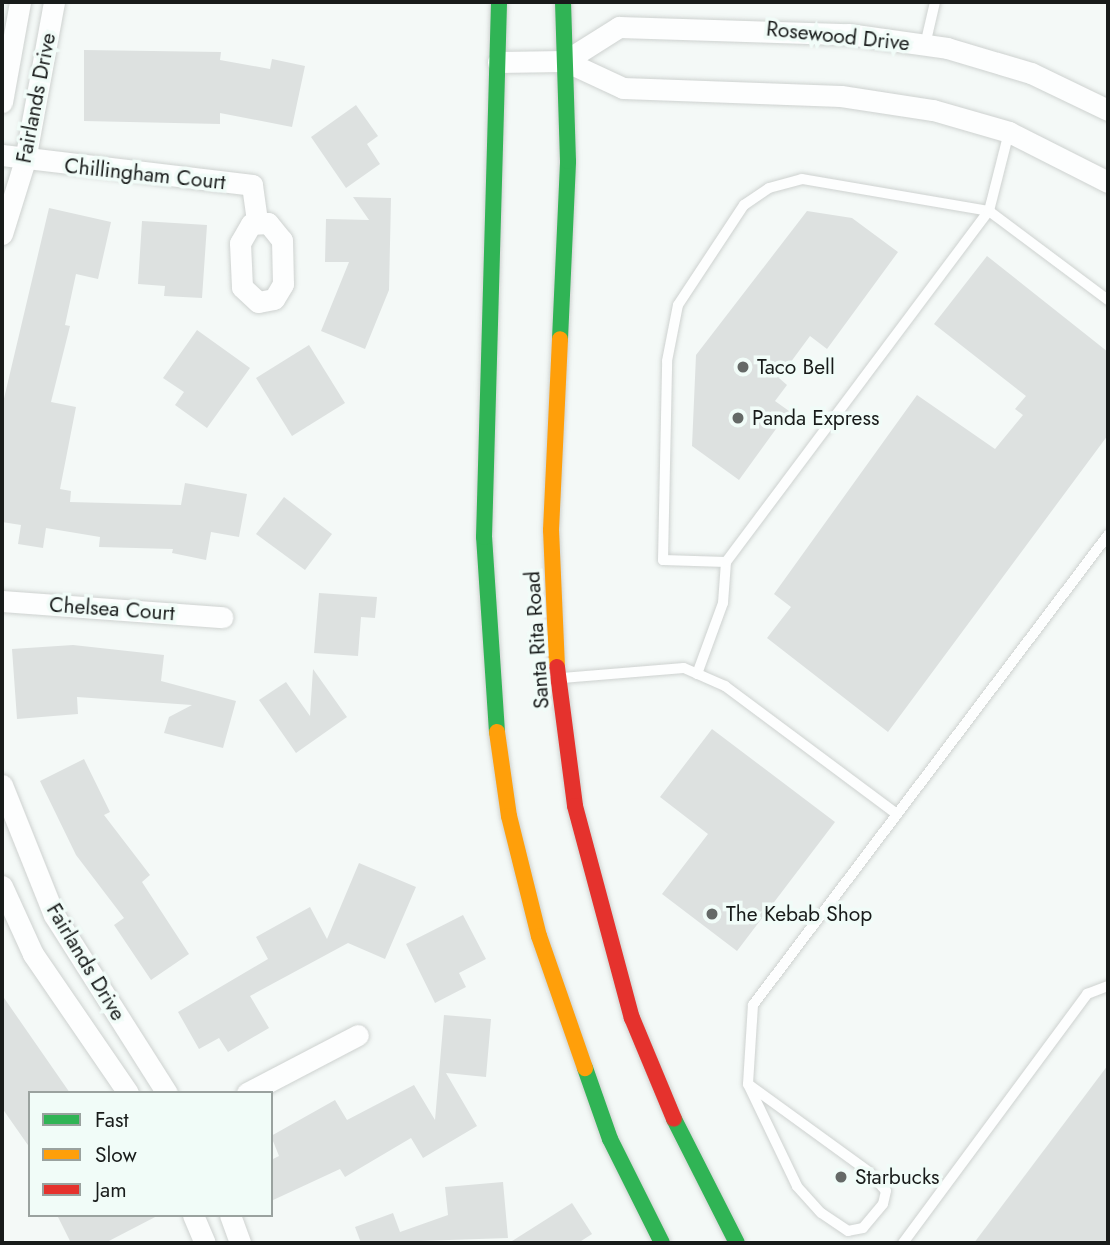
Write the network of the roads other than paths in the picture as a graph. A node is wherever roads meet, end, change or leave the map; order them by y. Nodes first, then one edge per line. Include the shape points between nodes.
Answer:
1 (20, 2) edge
2 (54, 2) edge
3 (499, 2) edge
4 (564, 2) edge
5 (935, 2) edge
6 (925, 45) junction
7 (565, 61) junction
8 (498, 62) junction
9 (2, 102) edge
10 (1108, 110) edge
11 (1009, 132) junction
12 (2, 155) edge
13 (25, 160) junction
14 (1108, 182) edge
15 (989, 211) junction
16 (257, 222) dead end
17 (2, 233) edge
18 (1108, 300) edge
19 (1108, 535) edge
20 (726, 562) junction
21 (2, 601) edge
22 (222, 617) dead end
23 (696, 674) junction
24 (557, 679) junction
25 (2, 785) edge
26 (897, 814) junction
27 (2, 886) edge
28 (1108, 986) edge
29 (358, 1035) dead end
30 (748, 1084) junction
31 (127, 1091) edge
32 (166, 1091) edge
33 (251, 1091) edge
34 (194, 1217) edge
35 (231, 1217) edge
36 (205, 1243) edge
37 (240, 1243) edge
38 (662, 1243) edge
39 (737, 1243) edge
40 (903, 1243) edge

1 - 9 street, Fairlands Drive
2 - 13 street, Fairlands Drive
3 - 8 main road
4 - 7 main road, Santa Rita Road
5 - 6 lane
6 - 7 street, Rosewood Drive via 749,27 619,27
6 - 10 street, Rosewood Drive via 1031,73
7 - 8 street
7 - 11 street via 623,88 841,96 933,110
7 - 24 main road, Santa Rita Road via 568,161 551,530
8 - 38 main road via 484,537 493,700 509,816 539,936 610,1139
11 - 14 street
11 - 15 lane
12 - 13 street, Chillingham Court
13 - 16 street, Chillingham Court via 252,186
13 - 17 street, Fairlands Drive
15 - 18 lane
15 - 20 lane
15 - 20 lane via 802,179 769,188 744,205 678,305 667,361 663,560
19 - 26 lane
20 - 23 lane via 723,603
21 - 22 street, Chelsea Court
23 - 24 lane via 684,668
23 - 26 lane via 725,686
24 - 39 main road, Santa Rita Road via 575,806 632,1018 672,1116
25 - 32 street, Fairlands Drive via 54,915
26 - 30 lane via 753,1005
27 - 31 street, Fairlands Drive via 33,954
28 - 40 lane via 1087,995
29 - 33 street
30 - 30 lane via 797,1186 821,1213 848,1231 863,1228 883,1204 886,1191 859,1165
34 - 36 street
35 - 37 street

